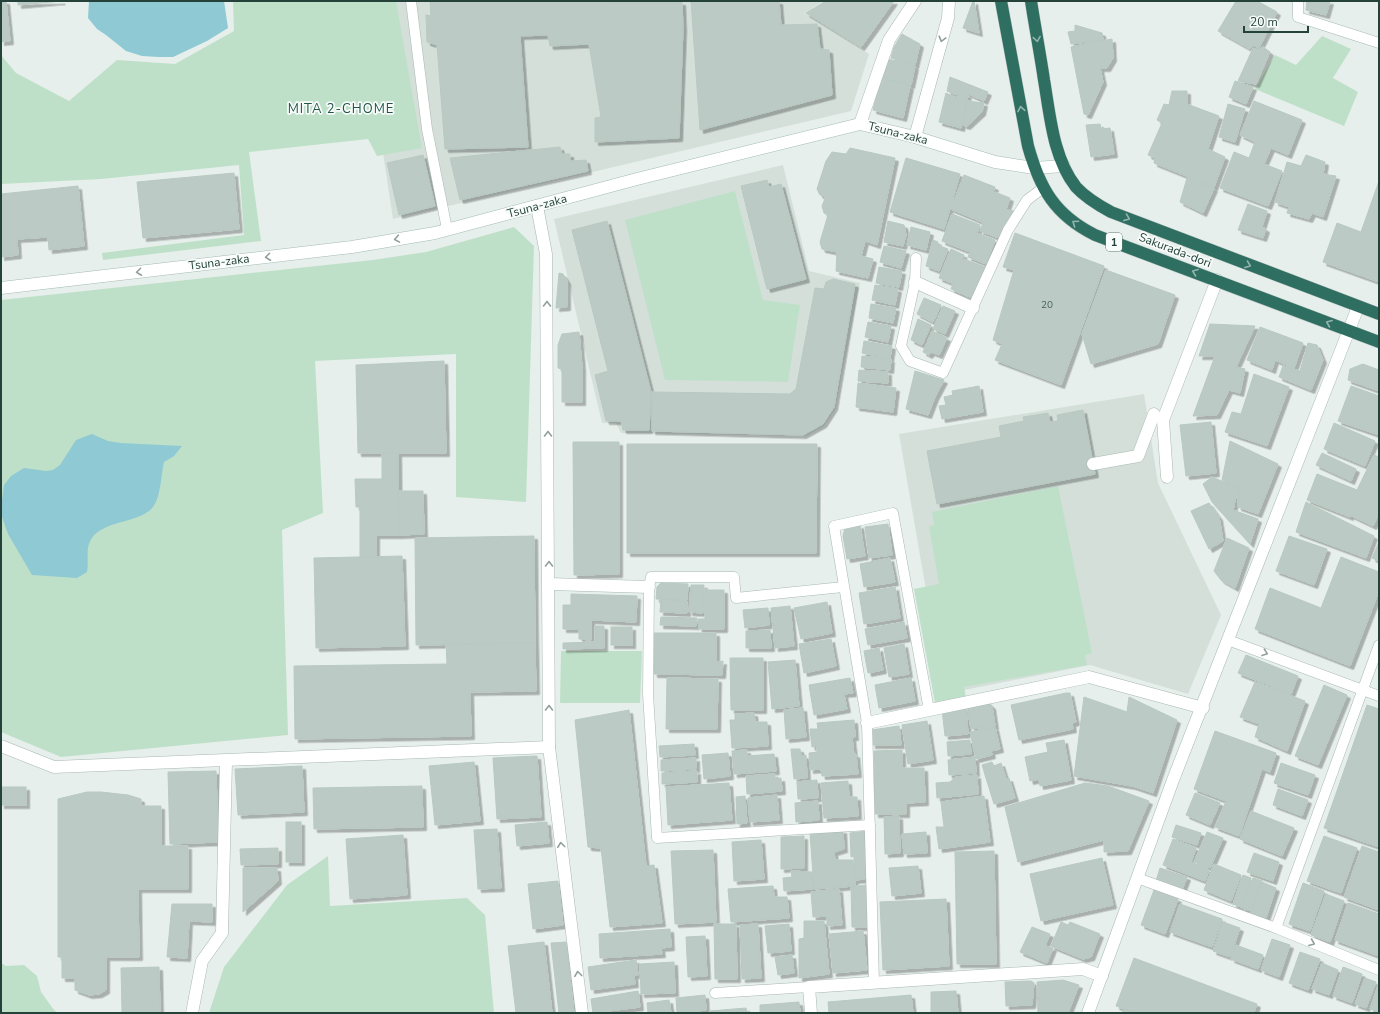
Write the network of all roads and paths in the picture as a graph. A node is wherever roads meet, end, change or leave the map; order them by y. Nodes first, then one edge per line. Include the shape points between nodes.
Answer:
1 (411, 1) edge
2 (915, 1) edge
3 (949, 1) edge
4 (1001, 1) edge
5 (1031, 1) edge
6 (1298, 1) edge
7 (1379, 43) edge
8 (860, 124) junction
9 (915, 137) junction
10 (1064, 166) junction
11 (1034, 168) junction
12 (1043, 188) junction
13 (537, 206) junction
14 (441, 231) junction
15 (916, 258) dead end
16 (1217, 280) junction
17 (915, 282) junction
18 (1, 288) edge
19 (1358, 307) junction
20 (973, 308) junction
21 (1379, 314) edge
22 (1348, 330) junction
23 (1379, 342) edge
24 (1154, 414) dead end
25 (1093, 464) dead end
26 (1167, 476) dead end
27 (549, 584) junction
28 (649, 587) junction
29 (843, 587) junction
30 (1228, 640) junction
31 (1379, 645) edge
32 (1362, 689) junction
33 (1379, 696) edge
34 (1203, 708) junction
35 (929, 710) junction
36 (866, 723) junction
37 (1, 746) edge
38 (549, 747) junction
39 (226, 761) junction
40 (870, 824) junction
41 (1137, 878) junction
42 (1276, 928) junction
43 (1379, 970) edge
44 (1102, 976) junction
45 (874, 983) junction
46 (809, 987) junction
47 (715, 993) dead end
48 (192, 1013) edge
49 (582, 1013) edge
50 (811, 1013) edge
51 (1088, 1013) edge

1 - 14 lane
2 - 8 street via 889,40
3 -> 9 street via 948,18
11 -> 4 highway, Sakurada-dori / 1
5 -> 10 highway, Sakurada-dori / 1 via 1050,116
6 - 7 lane via 1298,17
8 - 9 street, Tsuna-zaka
8 - 13 street, Tsuna-zaka
9 - 11 street, Tsuna-zaka via 995,162
10 - 11 street, Tsuna-zaka
10 -> 19 highway, Sakurada-dori / 1 via 1083,194 1111,212
11 - 12 highway, Sakurada-dori / 1
16 -> 12 highway, Sakurada-dori / 1 via 1081,228 1066,217
12 - 20 lane via 1028,200 1008,230
13 - 14 street, Tsuna-zaka
27 -> 13 street via 546,254
14 -> 18 street, Tsuna-zaka via 352,247
15 - 17 lane
22 -> 16 highway, Sakurada-dori / 1
16 - 26 street via 1163,420
17 - 20 street
17 - 20 lane via 901,346 910,361 943,373
19 - 21 highway, Sakurada-dori / 1
19 - 22 street
22 - 23 highway, Sakurada-dori / 1
22 - 30 street
24 - 25 street via 1138,456
27 - 28 street
38 -> 27 street
28 - 29 lane via 651,577 734,577 736,598
28 - 40 lane via 648,694 657,838
29 - 35 lane via 834,526 893,513
29 - 36 lane
30 -> 32 lane
30 - 34 street
31 - 32 lane
32 - 33 lane
32 - 42 lane
34 - 35 street via 1089,677
34 - 41 street
35 - 36 street
36 - 40 lane
37 - 39 street via 54,767
38 - 39 street
49 -> 38 street
39 - 48 street via 222,933 202,961
40 - 45 lane
41 - 42 lane
41 - 44 street
42 -> 43 lane
44 - 45 street via 1083,970
44 - 51 street
45 - 46 street
46 - 47 lane
46 - 50 street

